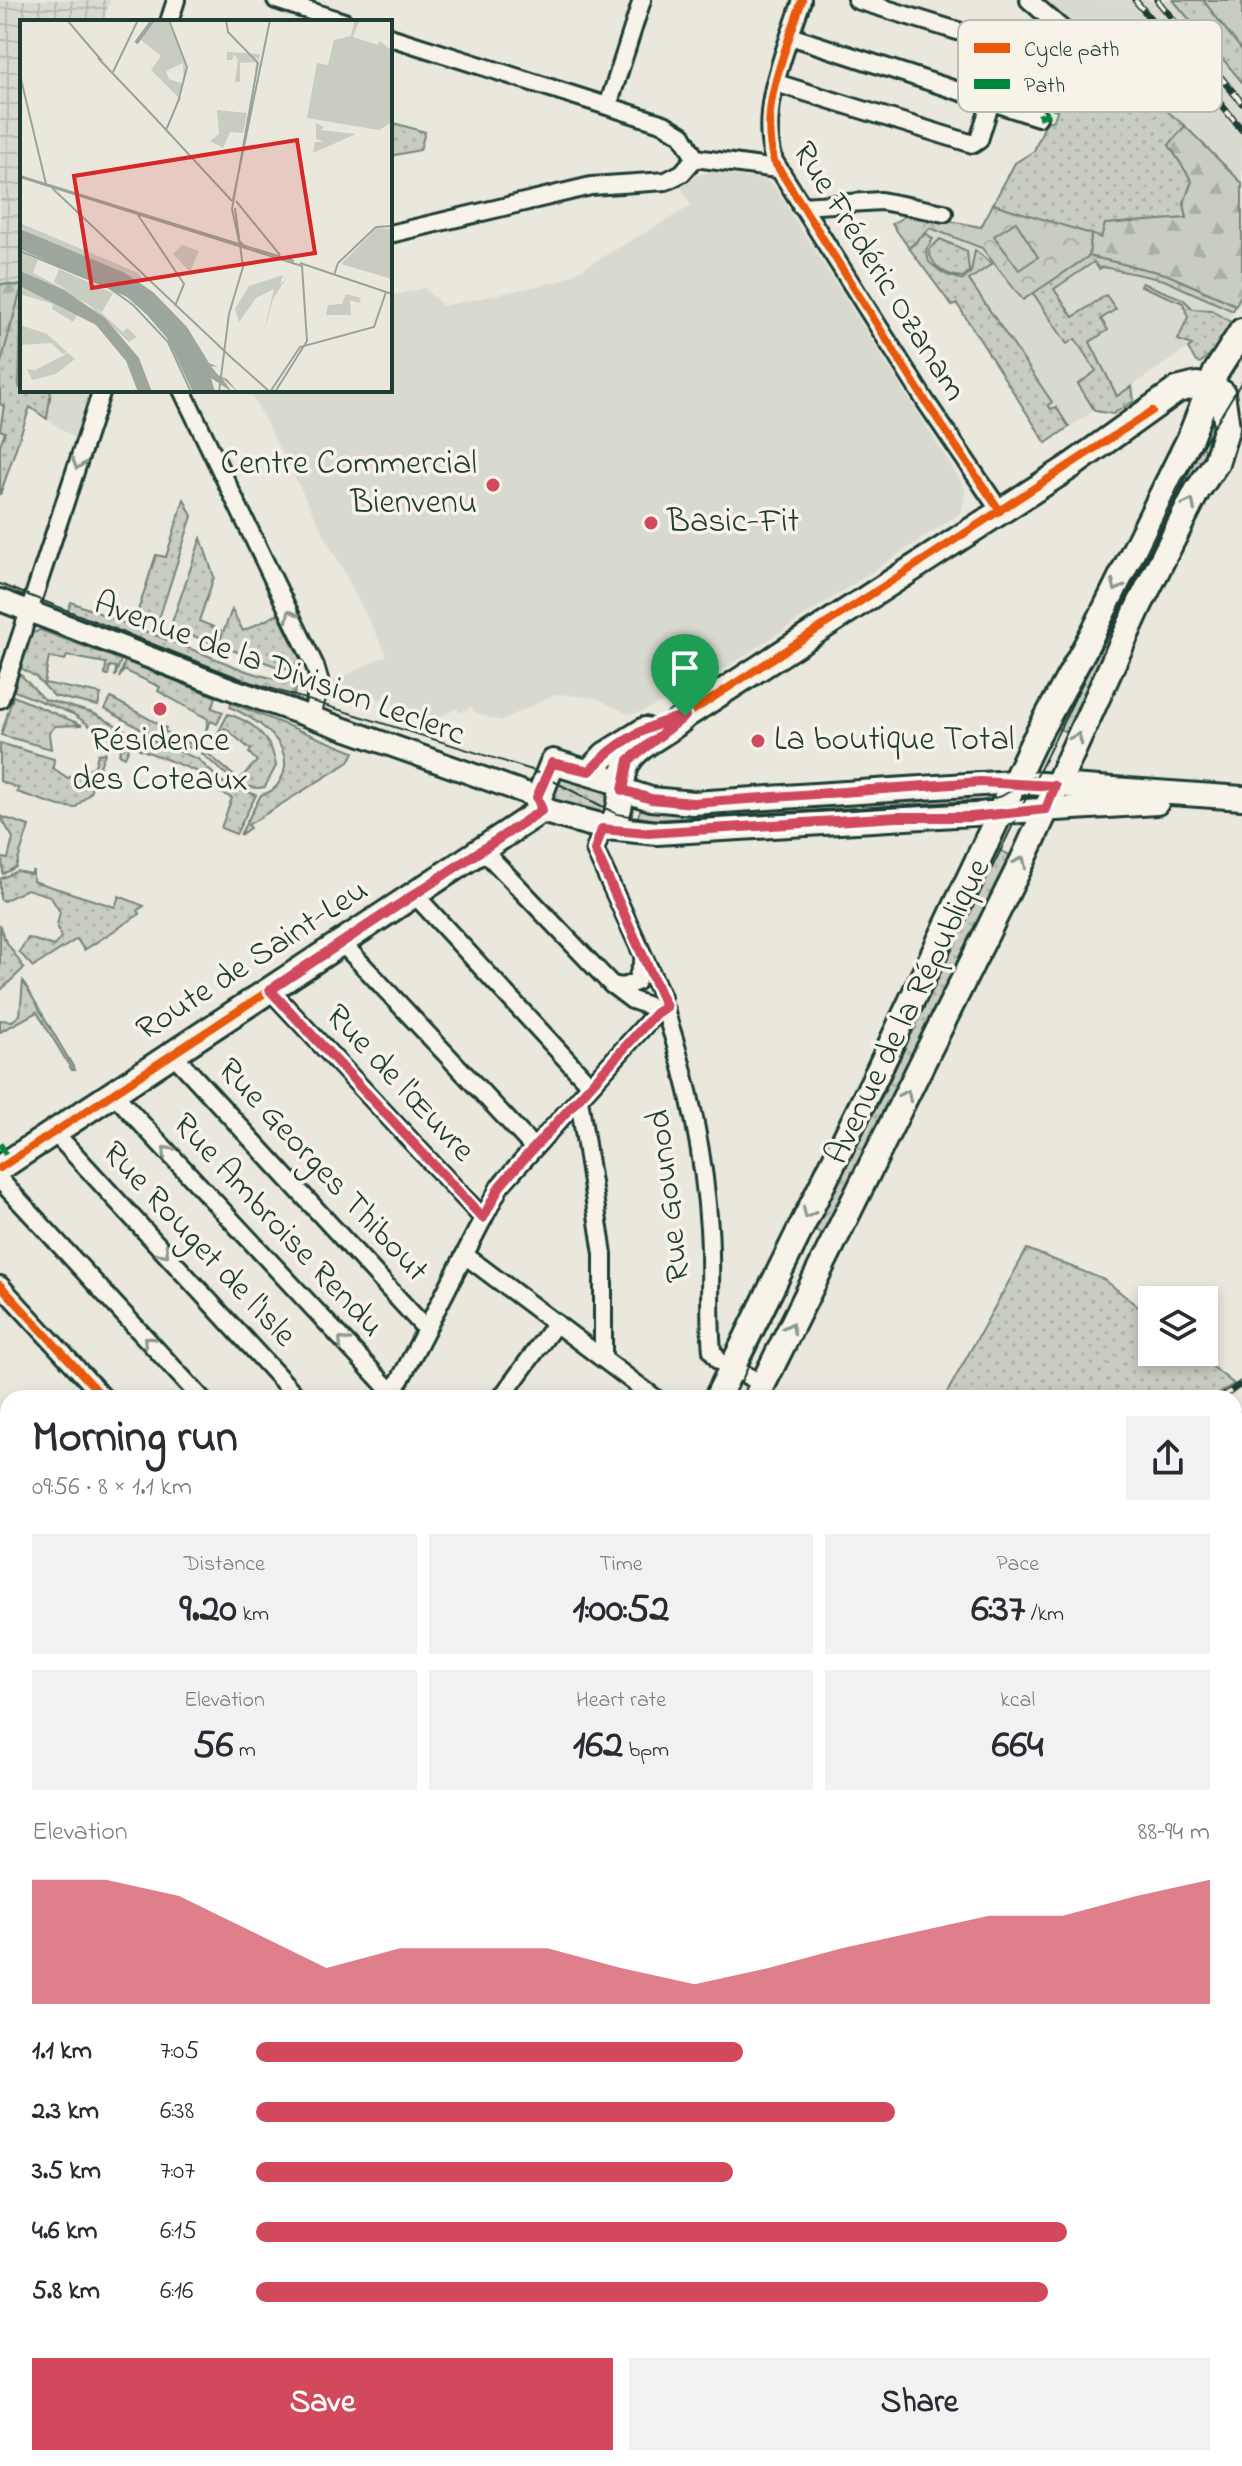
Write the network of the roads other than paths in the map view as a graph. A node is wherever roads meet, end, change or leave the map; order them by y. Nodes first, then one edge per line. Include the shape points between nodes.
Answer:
1 (176, 0) edge
2 (276, 0) edge
3 (642, 0) edge
4 (802, 0) edge
5 (857, 0) edge
6 (1029, 0) edge
7 (170, 20) edge
8 (338, 20) edge
9 (1052, 20) edge
10 (958, 31) edge
11 (790, 36) junction
12 (392, 38) edge
13 (776, 83) junction
14 (958, 90) edge
15 (608, 106) junction
16 (988, 112) edge
17 (1023, 112) edge
18 (1038, 117) dead end
19 (695, 158) junction
20 (777, 169) junction
21 (801, 206) junction
22 (944, 213) dead end
23 (392, 234) edge
24 (1242, 331) edge
25 (1242, 354) edge
26 (1216, 382) junction
27 (101, 392) edge
28 (183, 392) edge
29 (1152, 411) junction
30 (1201, 416) junction
31 (1000, 511) junction
32 (0, 600) edge
33 (28, 611) junction
34 (0, 699) edge
35 (311, 716) junction
36 (685, 716) junction
37 (590, 771) junction
38 (1015, 782) junction
39 (622, 786) junction
40 (1233, 797) edge
41 (1058, 798) junction
42 (540, 803) junction
43 (1000, 815) junction
44 (605, 828) junction
45 (483, 850) junction
46 (415, 895) junction
47 (342, 943) junction
48 (644, 959) junction
49 (611, 984) junction
50 (270, 990) junction
51 (658, 1007) junction
52 (173, 1054) junction
53 (590, 1085) junction
54 (113, 1093) junction
55 (579, 1099) junction
56 (54, 1132) junction
57 (534, 1148) junction
58 (0, 1168) edge
59 (0, 1180) edge
60 (483, 1218) junction
61 (466, 1256) junction
62 (0, 1285) edge
63 (556, 1323) junction
64 (426, 1329) junction
65 (603, 1358) junction
66 (732, 1367) junction
67 (97, 1390) edge
68 (194, 1390) edge
69 (291, 1390) edge
70 (385, 1390) edge
71 (394, 1390) edge
72 (507, 1390) edge
73 (645, 1390) edge
74 (721, 1390) edge
75 (758, 1390) edge
76 (760, 1390) edge

1 - 7 street
2 - 8 street
3 - 15 street
4 - 11 street, Rue Frédéric Ozanam
5 - 10 street
6 - 9 street
11 - 13 street, Rue Frédéric Ozanam
11 - 14 street
12 - 15 street
13 - 16 street via 970,144 979,140
13 - 20 street, Rue Frédéric Ozanam via 768,133
15 - 19 street via 675,129
17 - 18 street
19 - 20 street
19 - 23 street via 666,181 591,186
20 - 21 street, Rue Frédéric Ozanam
21 - 22 street via 881,201
21 - 31 street, Rue Frédéric Ozanam
24 - 26 main road
25 - 26 main road, Avenue de la République
26 - 29 main road via 1184,387
26 - 30 main road, Avenue de la République
41 -> 26 main road, Avenue de la République via 1165,555 1220,454 1227,427
27 -> 33 street
35 -> 28 street via 319,687 311,658
29 - 30 main road via 1179,408
29 - 31 main road
30 -> 38 main road, Avenue de la République
31 - 36 main road
32 - 33 street, Avenue de la Division Leclerc
33 - 34 street
33 - 35 street, Avenue de la Division Leclerc
35 - 42 street, Avenue de la Division Leclerc
36 - 37 main road via 649,728 605,755
36 - 39 main road via 630,759
37 - 39 main road
37 - 42 main road via 553,762
38 - 39 main road via 693,803 651,799
38 - 41 main road
38 - 43 main road, Avenue de la République
39 - 44 main road via 620,807
40 - 41 main road
41 - 43 main road
76 -> 41 main road, Avenue de la République
42 - 44 main road
42 - 45 main road, Route de Saint-Leu
43 - 44 main road via 648,833
43 -> 66 main road, Avenue de la République
44 - 48 street, Rue Gounod via 595,850
45 - 46 main road, Route de Saint-Leu
45 - 49 street
46 - 47 main road, Route de Saint-Leu
46 - 53 street
47 - 50 main road, Route de Saint-Leu
47 - 57 street
48 - 49 street via 633,984
48 - 51 street, Rue Gounod
49 - 51 street via 632,1000
50 - 52 main road, Route de Saint-Leu
50 - 60 street, Rue de l'Œuvre
51 - 53 street
51 - 66 street, Rue Gounod via 690,1098 701,1156 712,1265 712,1351
52 - 54 main road, Route de Saint-Leu
52 - 64 street, Rue Georges Thibout
53 - 55 street
54 - 56 main road, Route de Saint-Leu
70 -> 54 street, Rue Ambroise Rendu
55 - 57 street
55 - 65 street via 603,1254
56 - 58 main road, Route de Saint-Leu
56 -> 69 street, Rue Rouget de l'Isle
57 - 60 street via 500,1186
68 -> 59 street
60 - 61 street
61 - 63 street
61 - 64 street
62 - 67 street
63 - 65 street
63 - 72 street
64 - 71 street
65 - 73 street
66 - 74 main road, Avenue de la République
66 - 75 street

